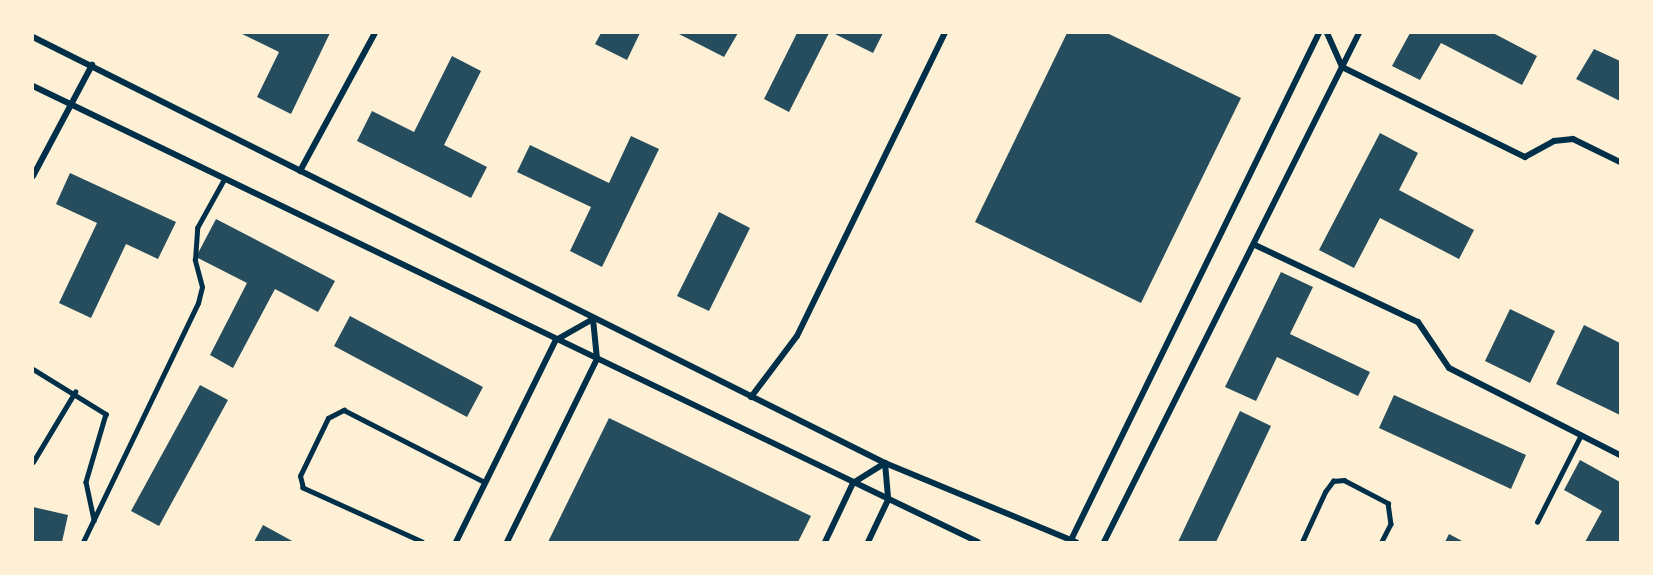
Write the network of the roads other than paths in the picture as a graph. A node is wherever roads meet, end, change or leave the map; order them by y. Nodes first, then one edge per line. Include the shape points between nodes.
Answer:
1 (375, 33) edge
2 (945, 33) edge
3 (1319, 33) edge
4 (1327, 33) edge
5 (1359, 33) edge
6 (33, 37) edge
7 (92, 65) junction
8 (1341, 67) junction
9 (33, 86) edge
10 (71, 104) junction
11 (1620, 162) edge
12 (300, 171) junction
13 (33, 176) edge
14 (223, 181) junction
15 (1255, 245) junction
16 (592, 320) junction
17 (556, 340) junction
18 (597, 359) junction
19 (33, 369) edge
20 (75, 392) junction
21 (751, 397) junction
22 (1581, 435) junction
23 (1620, 455) edge
24 (33, 462) edge
25 (885, 463) junction
26 (485, 482) junction
27 (853, 483) junction
28 (888, 500) junction
29 (94, 520) junction
30 (1536, 522) dead end
31 (1072, 541) edge
32 (83, 542) edge
33 (422, 542) edge
34 (456, 542) edge
35 (507, 542) edge
36 (825, 542) edge
37 (868, 542) edge
38 (978, 542) edge
39 (1104, 542) edge
40 (1302, 542) edge
41 (1382, 542) edge

1 - 12 street
2 - 21 street via 796,336
3 - 31 street
4 - 8 street
5 - 8 street
6 - 7 street
7 - 10 street
7 - 12 street
8 - 11 street via 1525,157 1554,141 1573,139
8 - 15 street
9 - 10 street
10 - 13 street
10 - 14 street
12 - 16 street
14 - 17 street
14 - 29 lane via 195,236 202,287 198,303
15 - 22 street via 1418,322 1449,368
15 - 39 street
16 - 17 street
16 - 18 street
16 - 21 street
17 - 18 street
17 - 26 street
18 - 27 street
18 - 35 street
19 - 20 lane
20 - 24 lane
20 - 29 lane via 106,414 86,482
21 - 25 street
22 - 23 street
22 - 30 lane
25 - 27 street
25 - 28 street
25 - 31 street
26 - 33 lane via 344,410 328,418 300,476 303,488
26 - 34 street
27 - 28 street
27 - 36 street
28 - 37 street
28 - 38 street
29 - 32 lane
40 - 41 lane via 1325,492 1333,481 1344,480 1388,503 1391,524

